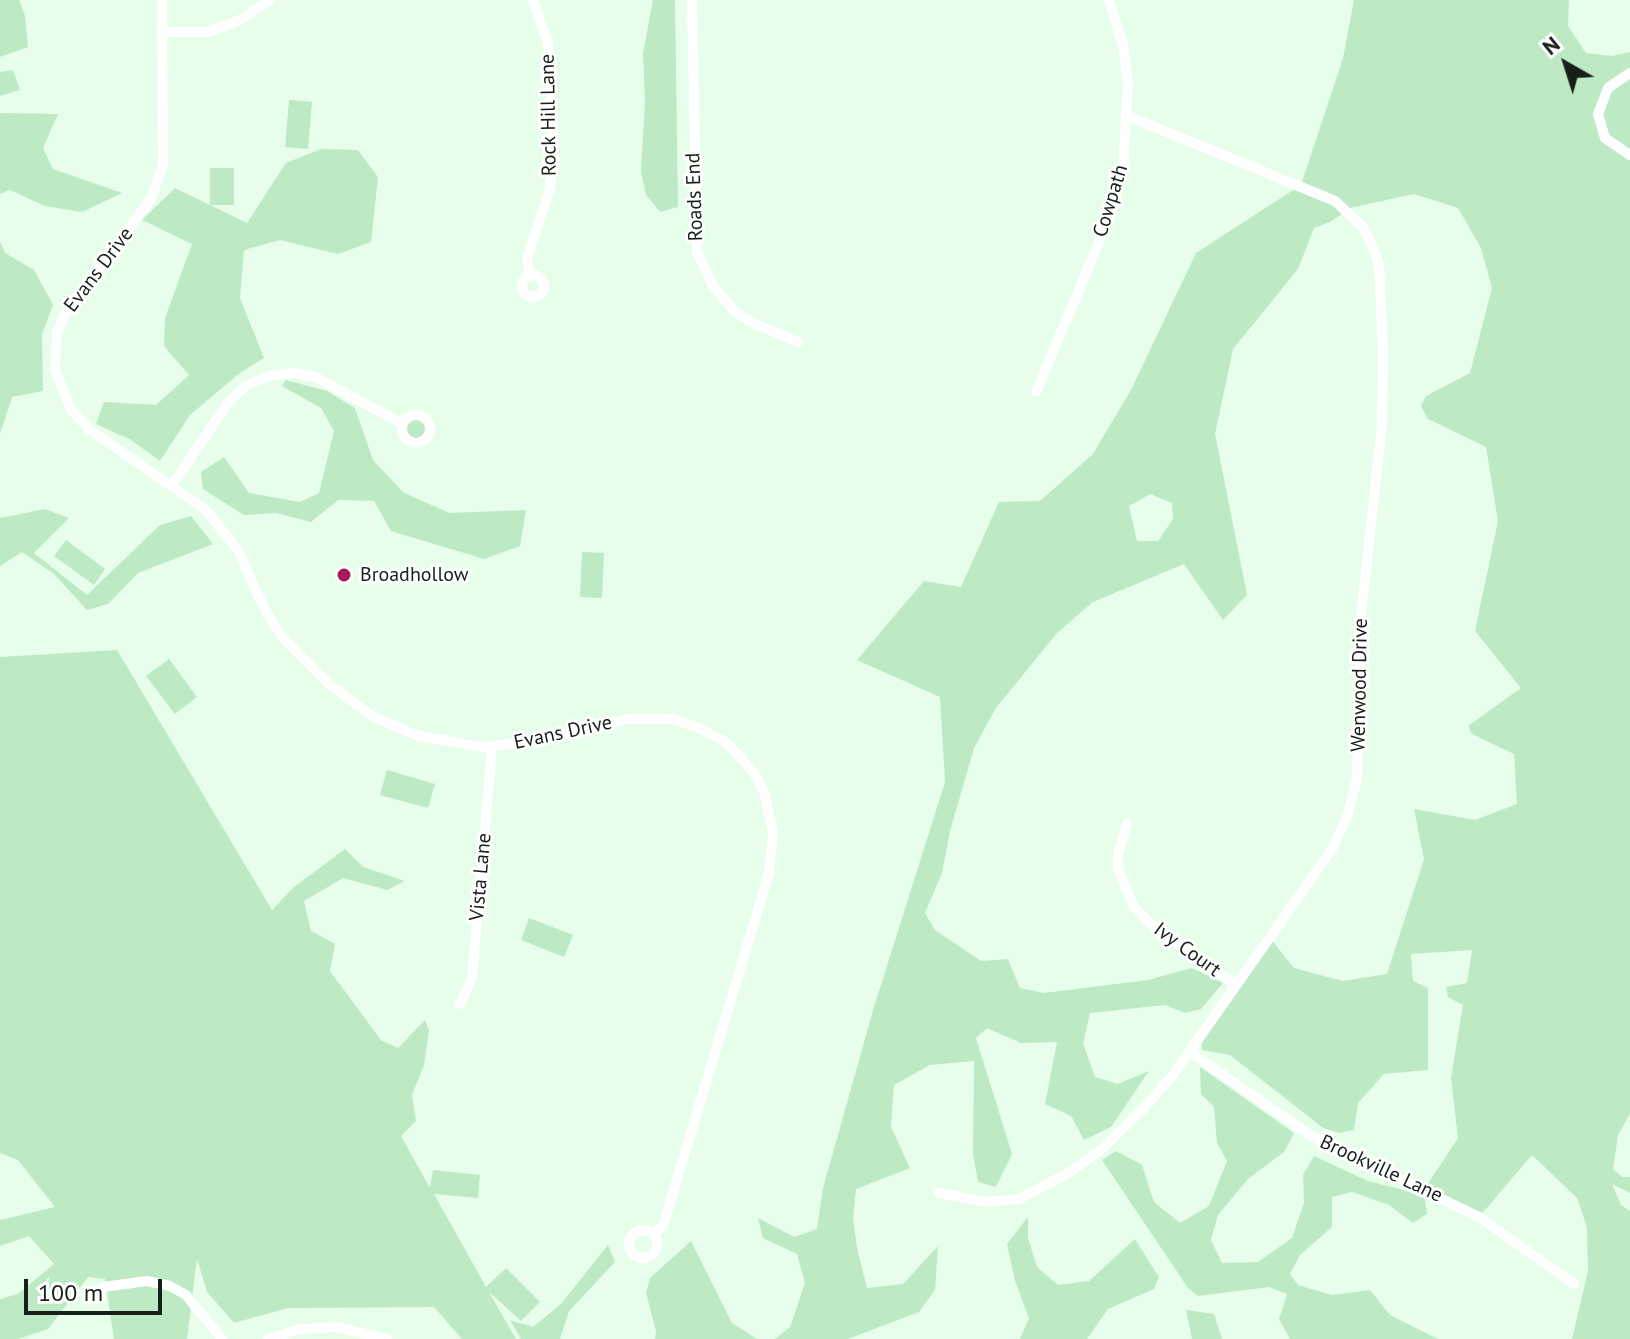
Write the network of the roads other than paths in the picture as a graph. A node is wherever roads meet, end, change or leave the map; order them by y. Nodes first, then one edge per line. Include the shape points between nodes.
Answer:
1 (162, 0) edge
2 (270, 0) edge
3 (533, 0) edge
4 (692, 0) edge
5 (1109, 0) edge
6 (163, 32) junction
7 (1630, 73) edge
8 (1128, 116) junction
9 (1630, 155) edge
10 (530, 276) dead end
11 (798, 342) dead end
12 (1036, 392) dead end
13 (403, 424) dead end
14 (172, 485) junction
15 (492, 747) junction
16 (1127, 824) dead end
17 (1236, 985) junction
18 (460, 1004) dead end
19 (1190, 1052) junction
20 (939, 1193) dead end
21 (653, 1234) dead end
22 (1574, 1284) dead end
23 (103, 1287) dead end
24 (222, 1339) edge
25 (268, 1339) edge
26 (387, 1339) edge

1 - 6 street, Evans Drive
2 - 6 street via 209,32
3 - 10 street, Rock Hill Lane via 548,43 554,145 550,188 527,259
4 - 11 street, Roads End via 697,252 712,284 734,311
5 - 8 street, Cowpath via 1126,65
6 - 14 street, Evans Drive via 164,155 159,182 139,218 65,314 55,359 65,401 81,423
7 - 9 street via 1608,88 1598,114 1605,138
8 - 12 street, Cowpath via 1123,169 1111,214
8 - 17 street, Wenwood Drive via 1335,201 1363,227 1379,266 1382,425 1361,616 1357,779 1332,849
13 - 14 street via 318,378 295,373 269,376 230,400
14 - 15 street, Evans Drive via 226,531 274,625 330,685 372,716 418,736
15 - 18 street, Vista Lane via 472,978
15 - 21 street, Evans Drive via 627,719 673,719 727,743 764,792 773,833 769,873 663,1226
16 - 17 street, Ivy Court via 1118,869 1134,907
17 - 19 street, Wenwood Drive
19 - 20 street, Wenwood Drive via 1112,1141 1040,1190 1004,1202
19 - 22 street, Brookville Lane via 1313,1137 1479,1217
23 - 24 street via 147,1281 170,1286 186,1295
25 - 26 street via 300,1329 337,1327

